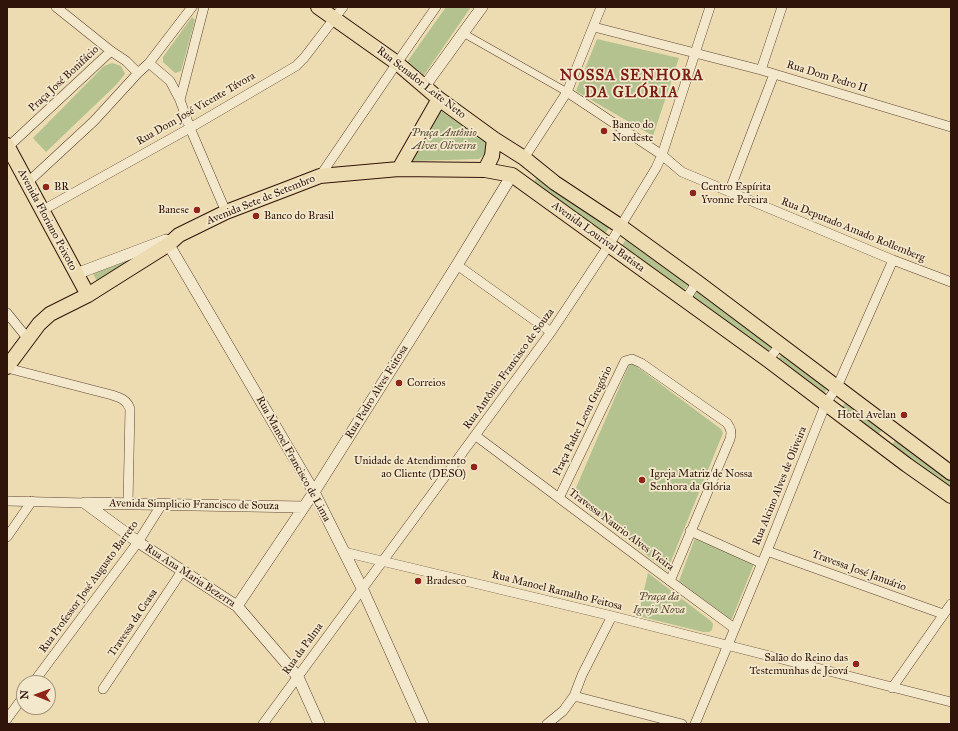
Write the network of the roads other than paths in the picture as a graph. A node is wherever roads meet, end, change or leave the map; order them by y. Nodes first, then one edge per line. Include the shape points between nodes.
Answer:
1 (56, 7) edge
2 (192, 7) edge
3 (204, 7) edge
4 (318, 7) edge
5 (436, 7) edge
6 (482, 7) edge
7 (601, 7) edge
8 (710, 7) edge
9 (782, 7) edge
10 (339, 13) edge
11 (594, 27) junction
12 (463, 33) junction
13 (111, 51) junction
14 (695, 52) junction
15 (149, 63) junction
16 (397, 63) junction
17 (761, 70) junction
18 (138, 73) junction
19 (774, 74) junction
20 (424, 87) junction
21 (567, 92) junction
22 (438, 99) junction
23 (180, 100) junction
24 (951, 127) edge
25 (190, 128) junction
26 (494, 139) junction
27 (8, 146) edge
28 (662, 156) junction
29 (524, 158) junction
30 (399, 169) junction
31 (485, 170) junction
32 (512, 175) junction
33 (320, 176) junction
34 (27, 183) junction
35 (729, 192) junction
36 (43, 210) junction
37 (226, 212) junction
38 (620, 226) junction
39 (172, 240) junction
40 (609, 245) junction
41 (893, 260) junction
42 (458, 265) junction
43 (76, 274) junction
44 (697, 282) junction
45 (951, 282) edge
46 (88, 295) junction
47 (685, 300) junction
48 (7, 313) edge
49 (551, 332) junction
50 (28, 339) junction
51 (780, 345) junction
52 (768, 360) junction
53 (7, 368) edge
54 (837, 387) junction
55 (826, 403) junction
56 (476, 436) junction
57 (951, 473) edge
58 (314, 492) junction
59 (951, 496) edge
60 (559, 498) junction
61 (7, 501) edge
62 (32, 501) junction
63 (85, 502) junction
64 (128, 503) junction
65 (162, 504) junction
66 (303, 507) junction
67 (690, 531) junction
68 (7, 536) edge
69 (138, 542) junction
70 (767, 551) junction
71 (344, 552) junction
72 (382, 561) junction
73 (761, 563) junction
74 (182, 571) junction
75 (670, 582) junction
76 (362, 588) junction
77 (951, 604) edge
78 (237, 606) junction
79 (944, 614) junction
80 (612, 616) junction
81 (734, 628) junction
82 (727, 646) junction
83 (39, 675) edge
84 (298, 677) junction
85 (892, 688) junction
86 (103, 689) dead end
87 (574, 696) junction
88 (951, 702) edge
89 (16, 707) edge
90 (7, 719) edge
91 (263, 724) edge
92 (319, 724) edge
93 (423, 724) edge
94 (547, 724) edge
95 (682, 724) edge
96 (695, 724) edge

1 - 13 street
2 - 15 street
3 - 23 street
4 - 10 main road, Rua Senador Leite Neto
5 - 16 street
6 - 12 street
7 - 11 street
8 - 14 street, Rua Antônio Francisco de Souza
9 - 17 street
10 - 16 main road, Rua Senador Leite Neto
10 - 25 street, Rua Dom José Vicente Távora via 296,66
11 - 14 street, Rua Dom Pedro II
11 - 21 street
12 - 20 street
12 - 21 street
13 - 18 street, Praça José Bonifácio
13 - 27 street, Praça José Bonifácio
14 - 17 street, Rua Dom Pedro II
14 - 28 street, Rua Antônio Francisco de Souza
15 - 18 street
15 - 23 street via 170,81
16 - 20 main road, Rua Senador Leite Neto
16 - 33 street
17 - 19 street, Rua Dom Pedro II
18 - 34 street via 94,121
19 - 24 street, Rua Dom Pedro II
19 - 35 street
20 - 22 main road, Rua Senador Leite Neto
21 - 28 street, Rua Deputado Amado Rollemberg
21 - 29 street
22 - 26 main road, Rua Senador Leite Neto
22 - 30 main road
23 - 25 street
25 - 36 street, Rua Dom José Vicente Távora
25 - 37 street
26 - 29 main road, Rua Senador Leite Neto
26 - 31 main road via 492,156
27 - 34 main road, Avenida Floriano Peixoto
28 - 35 street, Rua Deputado Amado Rollemberg via 682,172
28 - 38 street, Rua Antônio Francisco de Souza
29 - 38 main road, Avenida Lourival Batista via 554,183
30 - 31 main road, Avenida Sete de Setembro
30 - 33 main road, Avenida Sete de Setembro
31 - 32 main road, Avenida Sete de Setembro
32 - 40 main road, Avenida Lourival Batista
32 - 42 street, Rua Pedro Alves Feitosa
33 - 37 main road, Avenida Sete de Setembro
34 - 36 main road, Avenida Floriano Peixoto
35 - 41 street, Rua Deputado Amado Rollemberg
36 - 43 main road, Avenida Floriano Peixoto
37 - 39 main road, Avenida Sete de Setembro
38 - 40 street, Rua Antônio Francisco de Souza
38 - 44 main road, Avenida Lourival Batista
39 - 43 street, Avenida Sete de Setembro
39 - 46 main road, Avenida Sete de Setembro
39 - 58 street, Rua Manoel Francisco de Lima
40 - 47 main road, Avenida Lourival Batista
40 - 49 street, Rua Antônio Francisco de Souza
41 - 45 street, Rua Deputado Amado Rollemberg
41 - 54 street, Rua Alcino Alves de Oliveira
42 - 49 street
42 - 58 street, Rua Pedro Alves Feitosa
43 - 46 main road, Avenida Floriano Peixoto
44 - 47 street
44 - 51 main road, Avenida Lourival Batista
46 - 50 main road, Avenida Sete de Setembro via 50,314
47 - 52 main road, Avenida Lourival Batista
48 - 50 street
49 - 56 street, Rua Antônio Francisco de Souza
50 - 53 main road, Avenida Sete de Setembro
51 - 52 street
51 - 54 main road, Avenida Lourival Batista
52 - 55 main road, Avenida Lourival Batista
53 - 64 street via 121,398 128,403
54 - 55 street, Rua Alcino Alves de Oliveira
54 - 57 main road, Avenida Lourival Batista
55 - 59 main road, Avenida Lourival Batista
55 - 70 street, Rua Alcino Alves de Oliveira
56 - 60 street, Travessa Naurio Alves Vieira
56 - 72 street, Rua Antônio Francisco de Souza
58 - 66 street, Rua Pedro Alves Feitosa
58 - 71 street, Rua Manoel Francisco de Lima
60 - 67 street, Praça Padre Leon Gregório via 626,361 632,359 730,427 730,439
60 - 75 street, Travessa Naurio Alves Vieira
61 - 62 street
62 - 63 street
62 - 68 street
63 - 64 street, Avenida Simplicio Francisco de Souza
63 - 69 street, Rua Ana Maria Bezerra
64 - 65 street, Avenida Simplicio Francisco de Souza
65 - 66 street, Avenida Simplicio Francisco de Souza
65 - 69 street, Rua Professor José Augusto Barreto
66 - 78 street, Rua Pedro Alves Feitosa
67 - 73 street
67 - 75 street, Praça Padre Leon Gregório
69 - 74 street, Rua Ana Maria Bezerra
69 - 83 street, Rua Professor José Augusto Barreto
70 - 73 street, Rua Alcino Alves de Oliveira
70 - 79 street, Travessa José Januário
71 - 72 street, Rua Manoel Ramalho Feitosa
71 - 76 street, Rua Manoel Francisco de Lima
72 - 76 street, Rua Antônio Francisco de Souza
72 - 80 street, Rua Manoel Ramalho Feitosa
73 - 81 street, Rua Alcino Alves de Oliveira
74 - 78 street, Rua Ana Maria Bezerra
74 - 86 street, Travessa da Ceasa
75 - 81 street, Travessa Naurio Alves Vieira
76 - 84 street, Rua da Palma
76 - 93 street, Rua Manoel Francisco de Lima
77 - 79 street
78 - 84 street, Rua Ana Maria Bezerra
79 - 85 street
80 - 82 street, Rua Manoel Ramalho Feitosa
80 - 87 street
81 - 82 street, Rua Alcino Alves de Oliveira
82 - 85 street, Rua Manoel Ramalho Feitosa
82 - 96 street, Rua Alcino Alves de Oliveira
84 - 91 street, Rua da Palma
84 - 92 street, Rua Ana Maria Bezerra
85 - 88 street, Rua Manoel Ramalho Feitosa
87 - 94 street via 563,711
87 - 95 street
89 - 90 street

